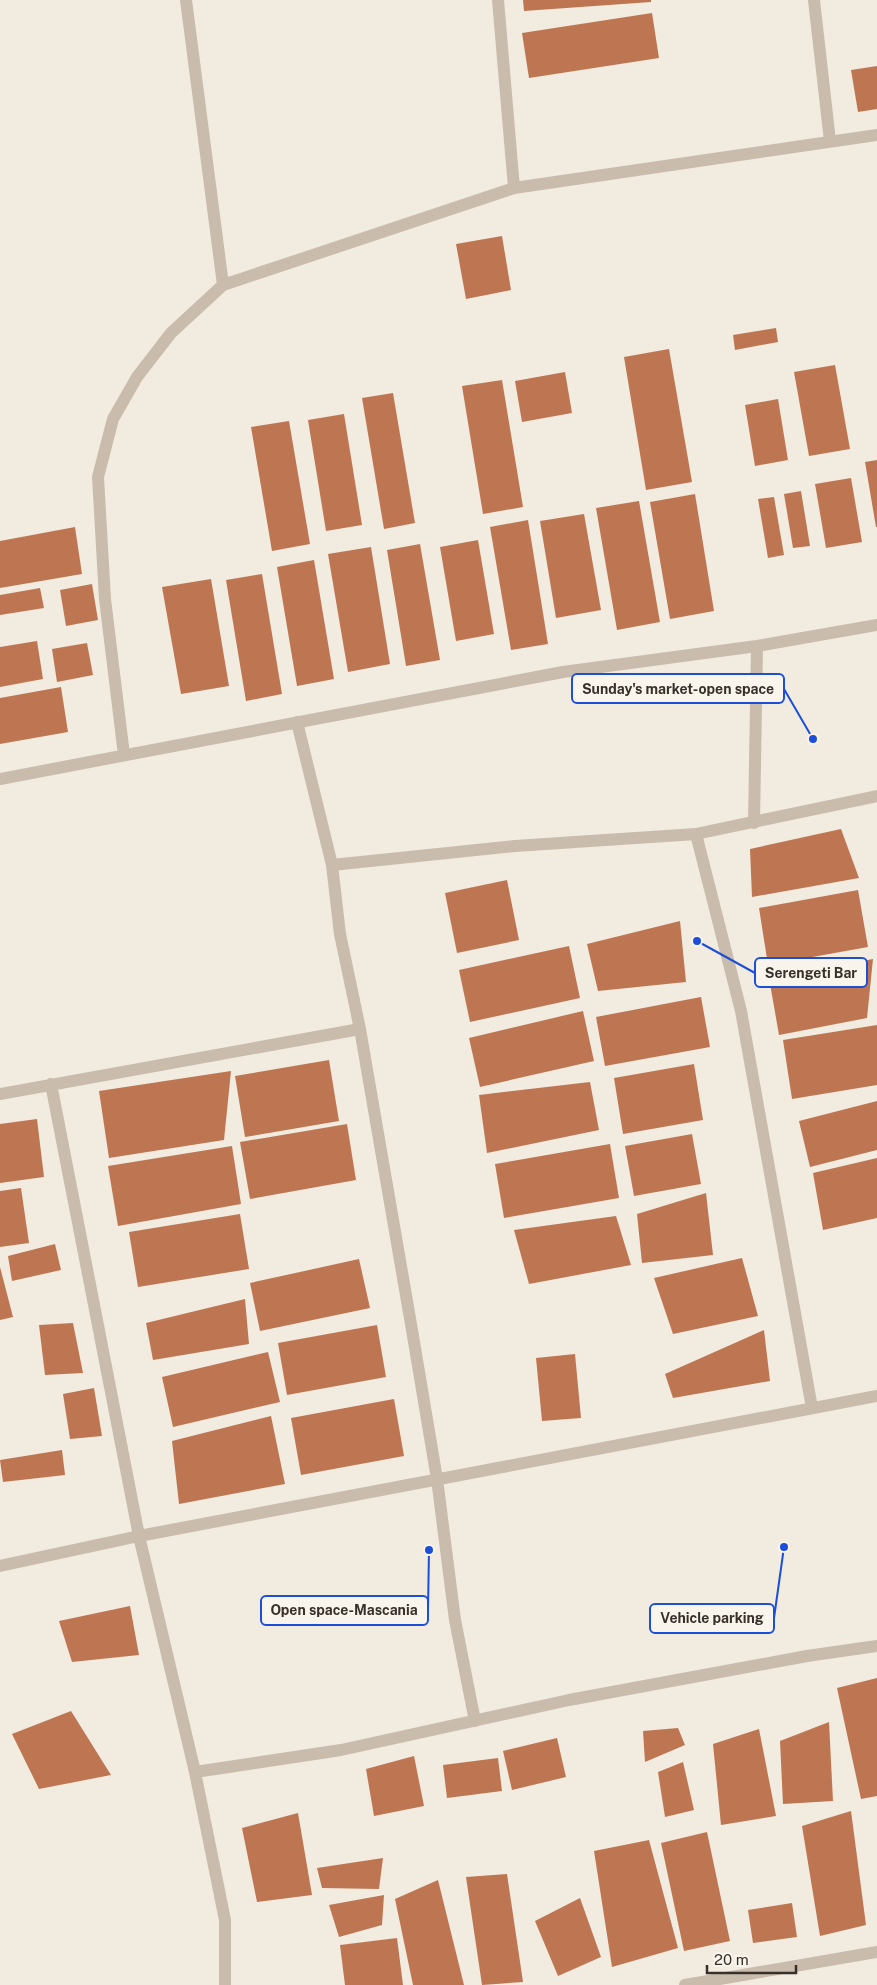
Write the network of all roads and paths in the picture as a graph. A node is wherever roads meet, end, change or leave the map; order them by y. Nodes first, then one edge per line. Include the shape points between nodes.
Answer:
1 (186, 0) edge
2 (498, 0) edge
3 (814, 0) edge
4 (877, 135) edge
5 (830, 141) junction
6 (514, 188) junction
7 (223, 285) junction
8 (877, 625) edge
9 (757, 646) junction
10 (297, 722) junction
11 (124, 755) junction
12 (0, 780) edge
13 (877, 796) edge
14 (754, 823) junction
15 (696, 834) junction
16 (332, 865) junction
17 (360, 1029) junction
18 (52, 1084) junction
19 (0, 1094) edge
20 (877, 1396) edge
21 (812, 1408) junction
22 (437, 1479) junction
23 (139, 1536) junction
24 (0, 1566) edge
25 (877, 1646) edge
26 (475, 1720) junction
27 (195, 1772) junction
28 (877, 1952) edge
29 (225, 1985) edge
30 (685, 1985) edge

1 - 7 street
2 - 6 street
3 - 5 street
4 - 5 street
5 - 6 street
6 - 7 street
7 - 11 street via 172,332 136,377 113,419 98,477 105,599
8 - 9 street
9 - 10 street via 563,672
9 - 14 street
10 - 11 street
10 - 16 street
11 - 12 street
13 - 14 street
14 - 15 street
15 - 16 street via 515,846
15 - 21 street via 742,1011
16 - 17 street via 340,934
17 - 18 street
17 - 22 street
18 - 19 street
18 - 23 street
20 - 21 street
21 - 22 street
22 - 23 street
22 - 26 street via 455,1620
23 - 24 street
23 - 27 street
25 - 26 street via 807,1656
26 - 27 street via 341,1750
27 - 29 street via 225,1920
28 - 30 street

